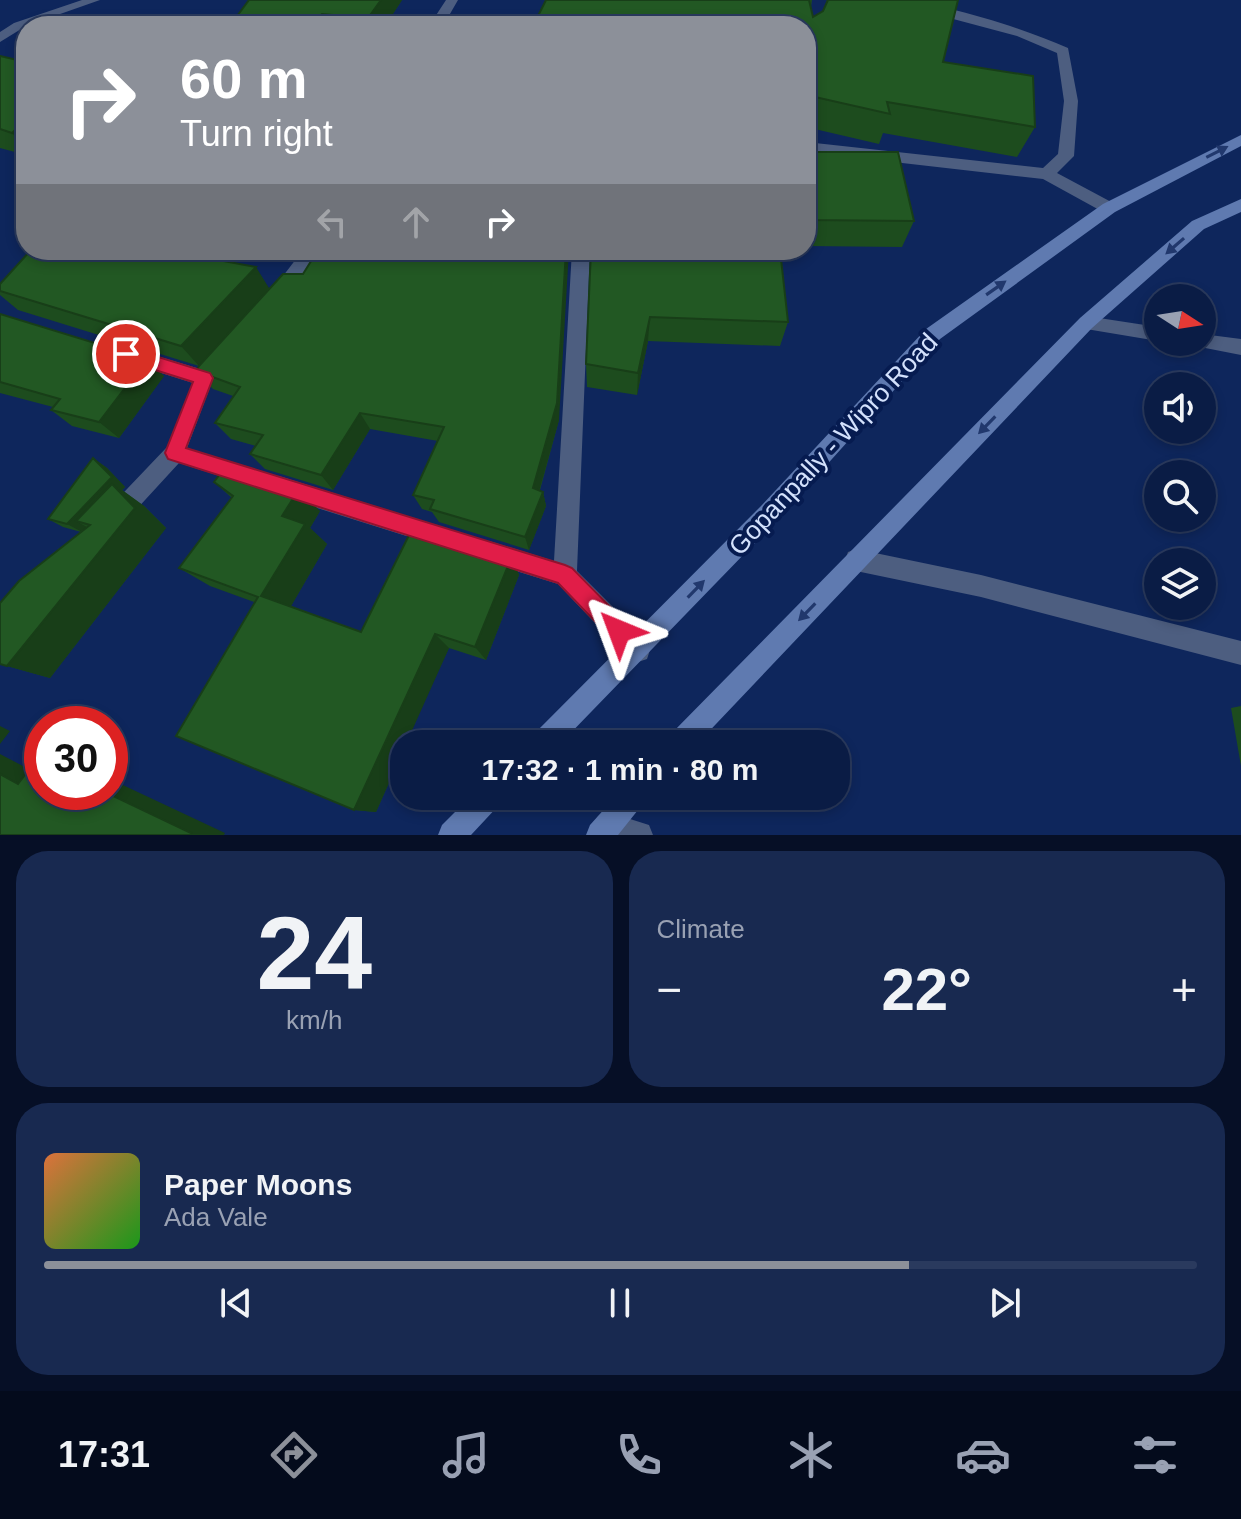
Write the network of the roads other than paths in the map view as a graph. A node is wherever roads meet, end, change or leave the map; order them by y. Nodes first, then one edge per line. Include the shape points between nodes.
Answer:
1 (94, 0) edge
2 (888, 0) edge
3 (48, 16) edge
4 (1241, 140) edge
5 (816, 148) edge
6 (1046, 174) junction
7 (1241, 205) edge
8 (1109, 208) junction
9 (306, 260) edge
10 (581, 260) edge
11 (266, 309) edge
12 (1086, 323) junction
13 (1144, 332) edge
14 (235, 343) edge
15 (1216, 343) edge
16 (1241, 347) edge
17 (105, 348) edge
18 (204, 378) junction
19 (175, 453) junction
20 (98, 535) edge
21 (856, 560) junction
22 (565, 575) junction
23 (638, 650) junction
24 (1241, 653) edge
25 (556, 730) edge
26 (692, 730) edge
27 (476, 810) edge
28 (621, 810) edge
29 (604, 830) edge
30 (452, 835) edge
31 (639, 835) edge

1 - 3 street
2 - 6 street via 1022,33 1063,51 1071,101 1066,156
8 -> 4 main road, Gopanpally - Wipro Road
5 - 6 street
6 - 8 street
7 -> 12 main road via 1198,225
23 -> 8 main road, Gopanpally - Wipro Road via 933,334
9 - 11 street
10 - 22 street
12 - 13 street
12 -> 21 main road
14 - 18 street
15 - 16 street
17 - 18 street
18 - 19 street
19 - 20 street
19 - 22 street
21 - 24 street via 981,586
21 -> 26 main road
22 - 23 street
23 - 25 main road, Gopanpally - Wipro Road
27 - 30 main road
28 - 29 main road
29 - 31 street

